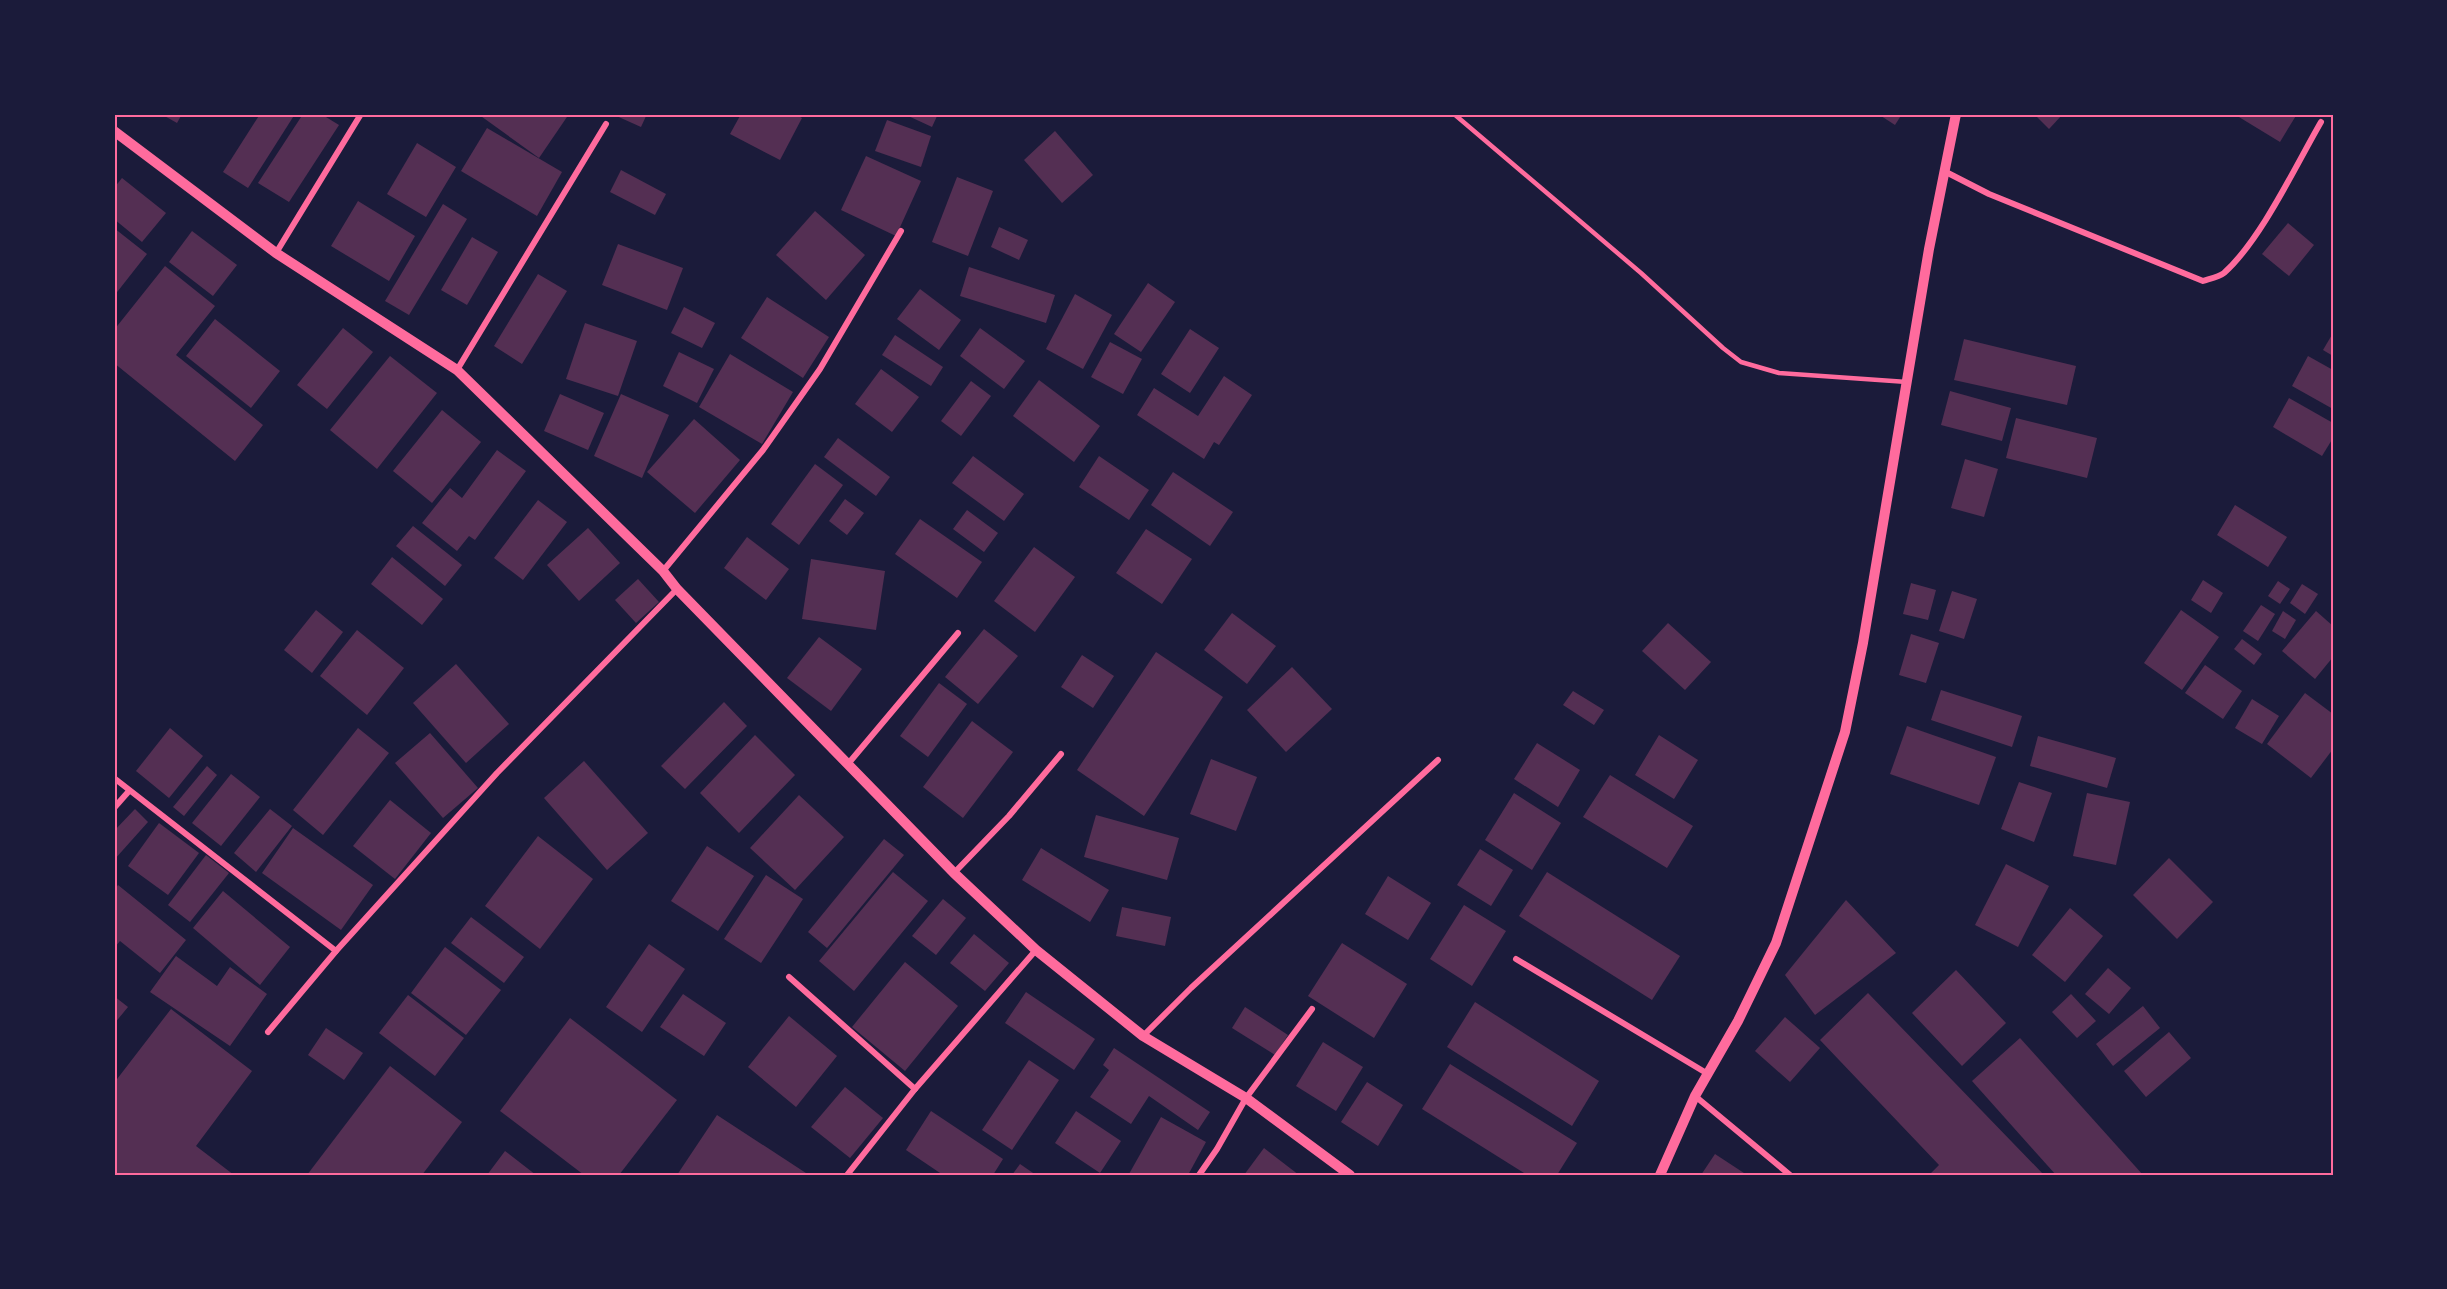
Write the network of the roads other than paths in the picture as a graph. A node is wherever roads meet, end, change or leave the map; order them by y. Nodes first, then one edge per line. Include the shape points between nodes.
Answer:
1 (361, 114) edge
2 (1454, 114) edge
3 (1956, 114) edge
4 (2321, 122) dead end
5 (606, 124) dead end
6 (114, 130) edge
7 (1944, 171) junction
8 (901, 231) dead end
9 (276, 253) junction
10 (458, 370) junction
11 (1907, 382) junction
12 (663, 571) junction
13 (677, 589) junction
14 (958, 633) dead end
15 (1061, 754) dead end
16 (1438, 760) dead end
17 (848, 764) junction
18 (114, 778) edge
19 (129, 791) junction
20 (114, 808) edge
21 (954, 873) junction
22 (1036, 950) junction
23 (336, 951) junction
24 (1516, 959) dead end
25 (789, 977) dead end
26 (1312, 1009) dead end
27 (268, 1032) dead end
28 (1143, 1036) junction
29 (1708, 1075) junction
30 (915, 1089) junction
31 (1695, 1096) junction
32 (1246, 1098) junction
33 (848, 1175) edge
34 (1199, 1175) edge
35 (1350, 1175) edge
36 (1660, 1175) edge
37 (1790, 1175) edge

1 - 9 street
2 - 11 lane via 1741,362 1779,373
3 - 7 street
4 - 7 street via 2245,248 2223,275 2203,281 1989,194
5 - 10 street
6 - 9 street
7 - 11 street
8 - 12 street via 820,369 763,450
9 - 10 street
10 - 12 street
11 - 29 street via 1845,732 1776,943
12 - 13 street
13 - 17 street
13 - 23 street via 497,772
14 - 17 street
15 - 21 street
16 - 28 street
17 - 21 street
18 - 19 street
19 - 20 street
19 - 23 street
21 - 22 street
22 - 28 street
22 - 30 street
23 - 27 street
24 - 29 street
25 - 30 street
26 - 32 street
28 - 32 street
29 - 31 street
30 - 33 street
31 - 36 street
31 - 37 street
32 - 34 street
32 - 35 street

